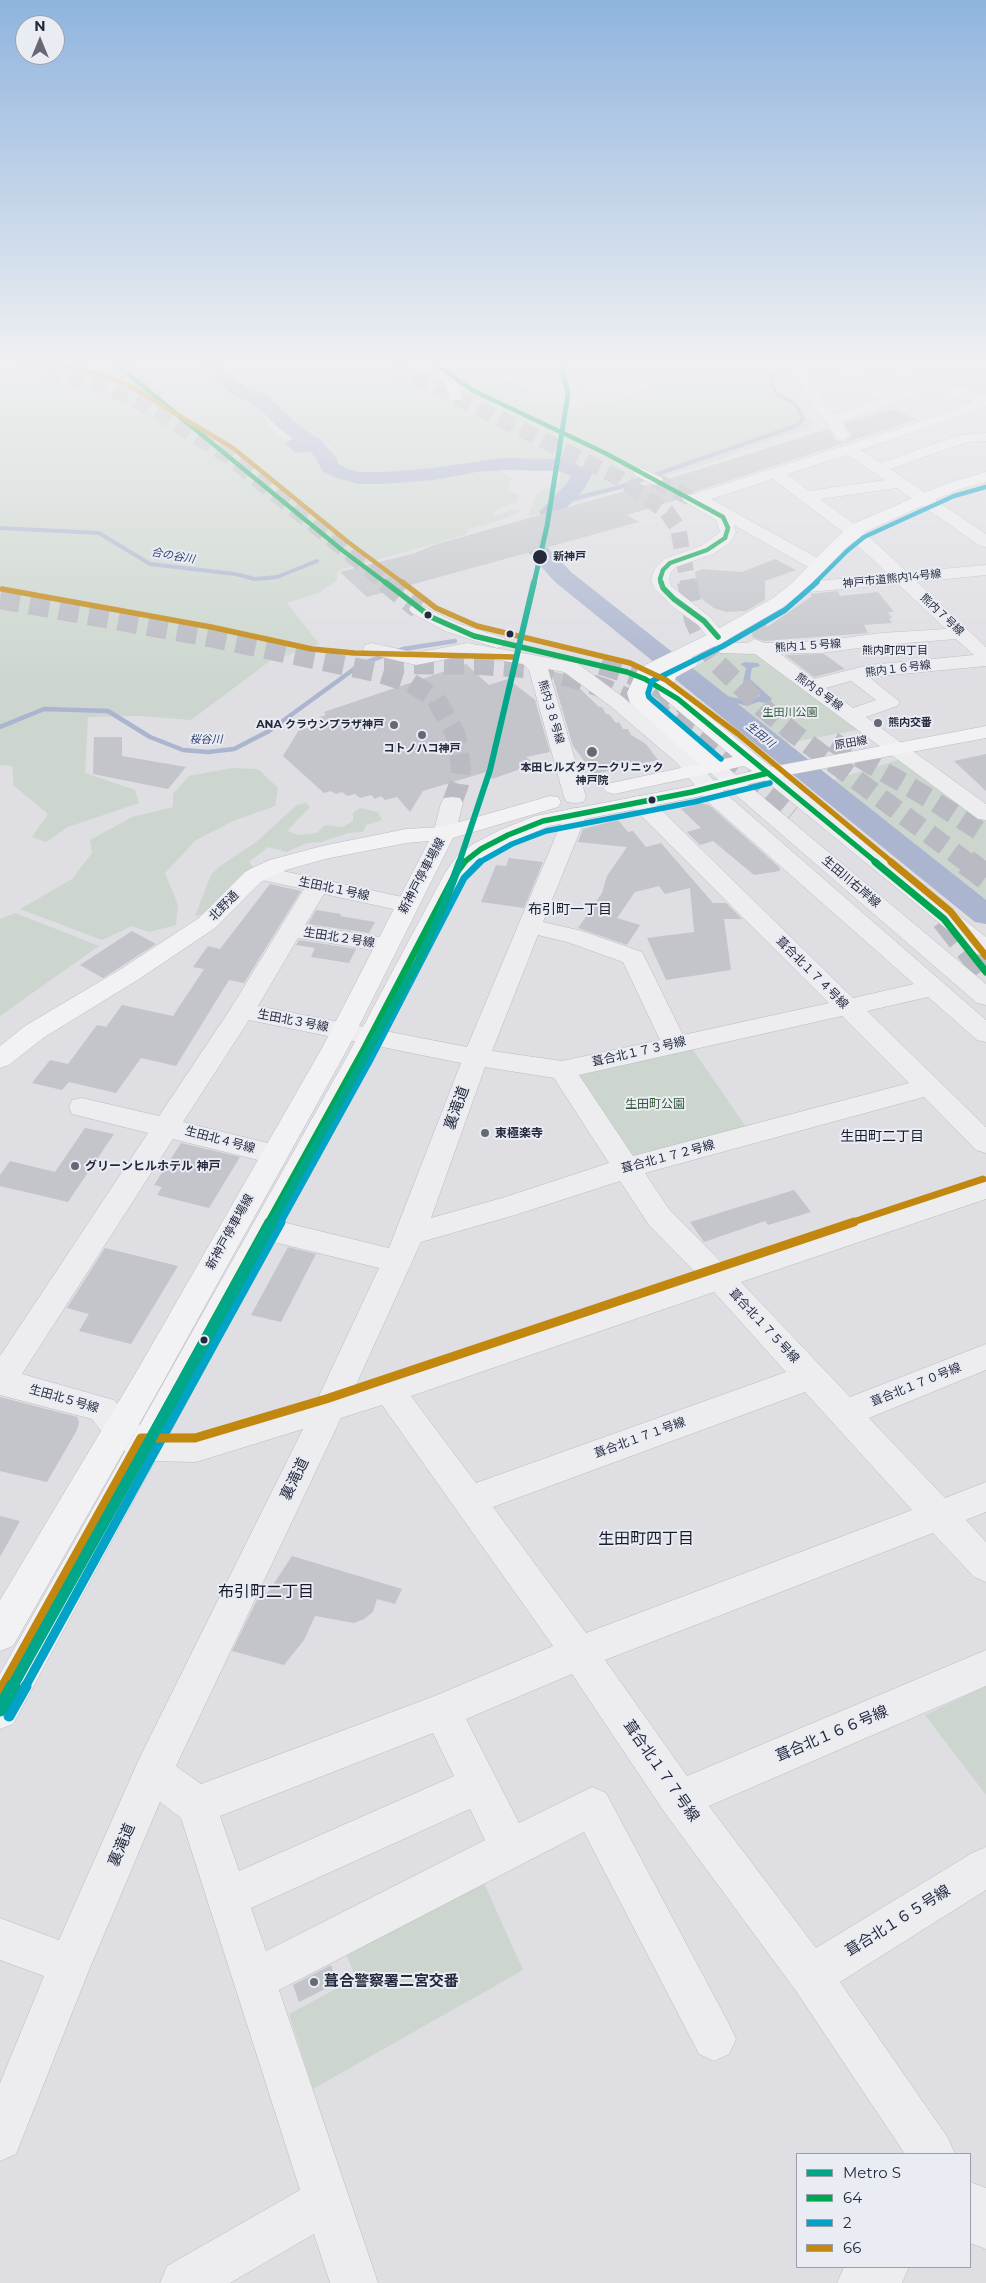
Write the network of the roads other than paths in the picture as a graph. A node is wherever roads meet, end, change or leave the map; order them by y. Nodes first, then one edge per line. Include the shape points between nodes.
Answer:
1 (780, 472) edge
2 (884, 472) edge
3 (775, 473) junction
4 (984, 479) edge
5 (900, 483) junction
6 (804, 496) junction
7 (690, 498) tunnel mouth
8 (926, 499) junction
9 (854, 532) junction
10 (986, 542) edge
11 (819, 566) junction
12 (986, 570) edge
13 (902, 578) junction
14 (798, 588) junction
15 (418, 609) tunnel mouth
16 (704, 621) junction
17 (741, 630) junction
18 (718, 637) junction
19 (972, 637) edge
20 (372, 649) dead end
21 (760, 649) junction
22 (986, 658) edge
23 (529, 660) junction
24 (601, 665) tunnel mouth
25 (570, 667) junction
26 (659, 670) junction
27 (855, 675) junction
28 (811, 686) junction
29 (640, 703) junction
30 (851, 715) junction
31 (986, 718) edge
32 (986, 732) edge
33 (890, 743) junction
34 (768, 765) junction
35 (706, 775) junction
36 (732, 782) junction
37 (640, 802) junction
38 (452, 804) tunnel mouth
39 (576, 806) junction
40 (793, 814) tunnel mouth
41 (986, 814) edge
42 (444, 834) junction
43 (465, 861) junction
44 (260, 873) junction
45 (317, 886) junction
46 (408, 905) junction
47 (529, 926) junction
48 (291, 930) junction
49 (386, 945) junction
50 (986, 948) edge
51 (986, 972) edge
52 (933, 988) junction
53 (986, 997) edge
54 (846, 1006) junction
55 (242, 1011) junction
56 (344, 1032) junction
57 (986, 1034) edge
58 (371, 1037) junction
59 (675, 1044) junction
60 (476, 1057) junction
61 (0, 1059) edge
62 (562, 1070) junction
63 (928, 1087) junction
64 (82, 1107) dead end
65 (165, 1126) junction
66 (986, 1143) edge
67 (274, 1154) junction
68 (627, 1168) junction
69 (986, 1188) edge
70 (266, 1229) junction
71 (403, 1248) junction
72 (720, 1278) junction
73 (986, 1357) edge
74 (811, 1376) junction
75 (0, 1381) edge
76 (389, 1390) junction
77 (329, 1409) junction
78 (846, 1413) junction
79 (132, 1438) junction
80 (986, 1497) edge
81 (468, 1501) junction
82 (941, 1516) junction
83 (986, 1566) edge
84 (0, 1634) edge
85 (579, 1653) junction
86 (986, 1668) edge
87 (0, 1711) edge
88 (442, 1711) junction
89 (153, 1773) junction
90 (480, 1785) junction
91 (679, 1799) junction
92 (197, 1805) junction
93 (510, 1848) junction
94 (986, 1867) edge
95 (228, 1897) junction
96 (0, 1939) edge
97 (70, 1965) junction
98 (811, 1976) junction
99 (254, 1980) junction
100 (714, 2039) dead end
101 (0, 2138) edge
102 (931, 2153) edge
103 (327, 2200) junction
104 (883, 2268) edge
105 (184, 2283) edge
106 (354, 2283) edge
107 (860, 2283) edge

1 - 3 street
2 - 5 street
3 - 6 street, 熊内７号線
3 - 11 street via 698,498
4 - 8 main road via 951,487
5 - 6 street
5 - 8 street
6 - 9 street, 熊内７号線
7 - 16 street via 723,517 728,532 725,538 707,550 679,558 663,570 660,579 663,588
8 - 9 main road
8 - 10 street
9 - 11 main road
9 - 13 street, 熊内７号線
11 - 14 main road
12 - 13 street, 神戸市道熊内14号線
13 - 14 street, 神戸市道熊内14号線
13 - 19 street, 熊内７号線
14 - 17 main road
15 - 24 street via 474,636
16 - 17 street
16 - 18 street
17 - 18 main road
17 - 21 street, 熊内８号線
18 - 21 street, 熊内１５号線 via 727,649
18 - 26 main road via 709,650
19 - 21 street, 熊内１５号線 via 881,639 821,647
19 - 22 street, 熊内７号線
20 - 23 street via 416,659 467,650
21 - 28 street, 熊内８号線
22 - 27 street, 熊内１６号線
23 - 25 street
23 - 39 street, 熊内３８号線 via 538,668
25 - 29 street via 594,674
25 - 35 street
26 - 29 main road via 640,681 637,693
26 - 34 main road via 668,692
27 - 28 street, 熊内１６号線
27 - 30 street via 890,702
28 - 30 street, 熊内８号線
29 - 35 main road
30 - 33 street, 熊内８号線
31 - 33 main road, 原田線
32 - 33 main road, 原田線
33 - 34 main road, 原田線
33 - 41 street, 熊内８号線
34 - 35 main road, 原田線
34 - 36 main road
34 - 50 street
35 - 36 street, 生田川右岸線
35 - 37 main road, 新神戸停車場線
35 - 39 main road, 新神戸停車場線
35 - 52 street via 717,798
36 - 53 street, 生田川右岸線
37 - 39 main road, 新神戸停車場線
37 - 54 street, 葺合北１７４号線
38 - 42 street
39 - 42 main road, 新神戸停車場線 via 540,804
39 - 43 main road, 新神戸停車場線 via 508,835
39 - 47 street, 裏滝道
40 - 51 street
42 - 43 main road
42 - 44 main road, 北野通 via 406,836 322,853
42 - 46 main road, 新神戸停車場線
43 - 58 main road, 新神戸停車場線
44 - 45 street, 生田北１号線
44 - 61 main road, 北野通 via 208,923 34,1032
45 - 46 street, 生田北１号線
45 - 48 street
46 - 49 main road, 新神戸停車場線
47 - 59 street via 574,936 634,957
47 - 60 street, 裏滝道
48 - 49 street, 生田北２号線
48 - 55 street
49 - 56 main road, 新神戸停車場線
52 - 54 street, 葺合北１７３号線
52 - 57 street
54 - 59 street, 葺合北１７３号線
54 - 63 street, 葺合北１７４号線
55 - 56 street, 生田北３号線
55 - 65 street
56 - 58 street, 葺合北１７３号線
56 - 67 main road, 新神戸停車場線
58 - 60 street, 葺合北１７３号線
58 - 70 main road, 新神戸停車場線
59 - 62 street, 葺合北１７３号線
60 - 62 street, 葺合北１７３号線
60 - 71 street, 裏滝道
62 - 68 street, 葺合北１７５号線
63 - 66 street, 葺合北１７４号線
63 - 68 street, 葺合北１７２号線
64 - 65 street, 生田北４号線
65 - 67 street, 生田北４号線
65 - 75 street
67 - 79 main road, 新神戸停車場線
68 - 71 street, 葺合北１７２号線 via 505,1208
68 - 72 street, 葺合北１７５号線 via 659,1217
69 - 72 street
70 - 71 street
70 - 79 main road, 新神戸停車場線
71 - 77 street, 裏滝道
72 - 74 street, 葺合北１７５号線
72 - 76 street
73 - 78 street, 葺合北１７０号線
74 - 78 street, 葺合北１７５号線
74 - 81 street, 葺合北１７１号線
75 - 79 street, 生田北５号線 via 103,1409
76 - 77 street
76 - 81 street, 葺合北１７７号線
77 - 79 street via 196,1448
77 - 89 street, 裏滝道
78 - 82 street, 葺合北１７５号線
79 - 84 main road, 新神戸停車場線
79 - 87 main road, 新神戸停車場線
80 - 82 street
81 - 85 street, 葺合北１７７号線
82 - 83 street, 葺合北１７５号線
82 - 85 street
85 - 88 street
85 - 91 street, 葺合北１７７号線
86 - 91 street, 葺合北１６６号線
88 - 90 street
88 - 92 street
89 - 92 street
89 - 97 street, 裏滝道
90 - 93 street
90 - 95 street
91 - 98 street, 葺合北１７７号線
92 - 95 street
93 - 99 street
93 - 100 street via 592,1807
94 - 98 street, 葺合北１６５号線
95 - 99 street
96 - 97 street
97 - 101 street, 裏滝道
98 - 102 street, 葺合北１７７号線
99 - 103 street
103 - 105 street
103 - 106 street
104 - 107 street

